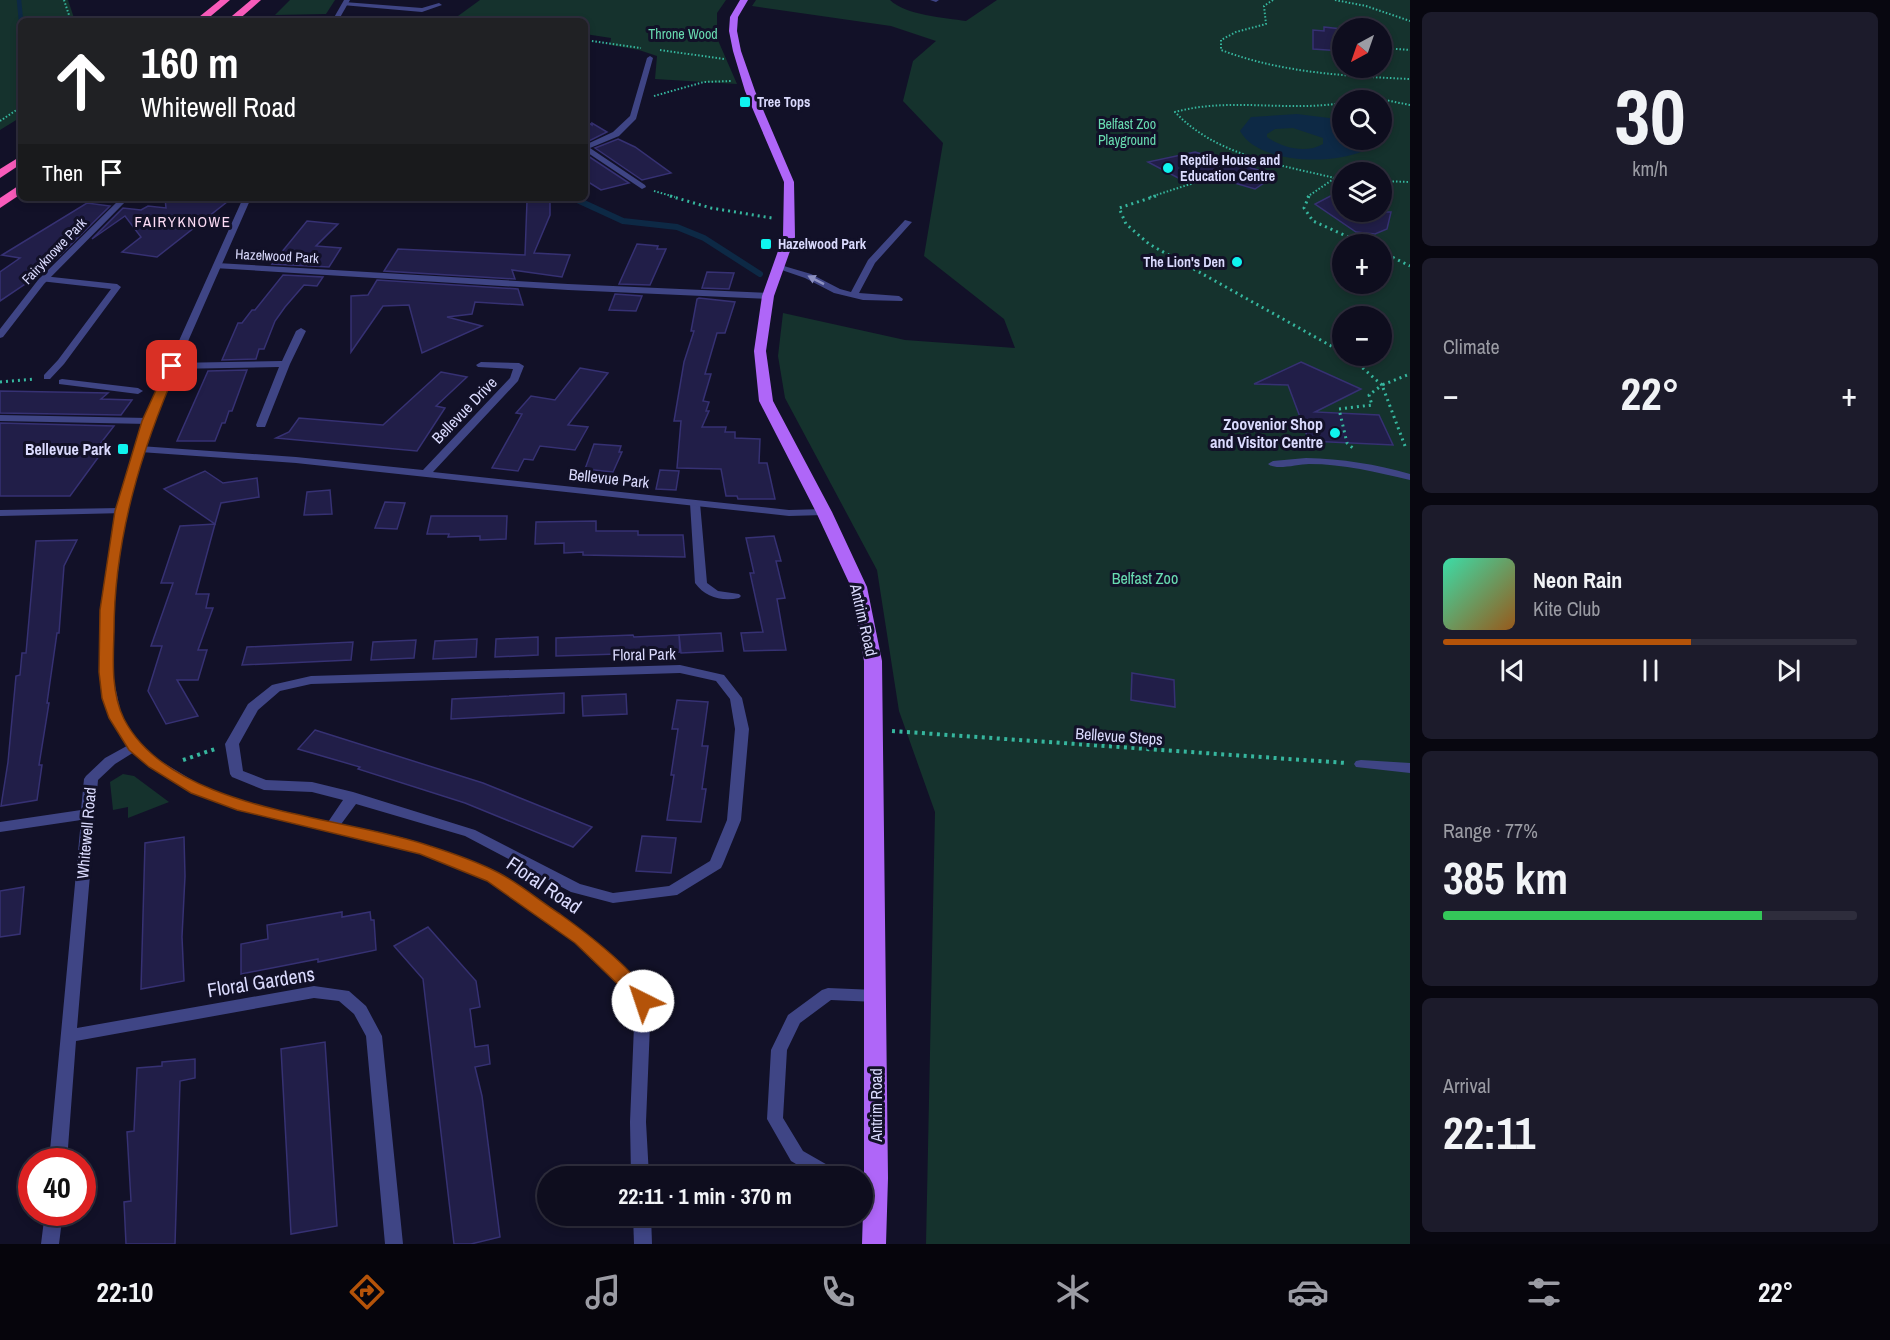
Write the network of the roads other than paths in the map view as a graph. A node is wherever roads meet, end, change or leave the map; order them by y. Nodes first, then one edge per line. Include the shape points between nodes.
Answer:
1 (226, 0) edge
2 (257, 0) edge
3 (744, 0) edge
4 (346, 2) edge
5 (439, 5) dead end
6 (204, 18) edge
7 (235, 18) edge
8 (337, 18) edge
9 (650, 58) dead end
10 (588, 147) edge
11 (588, 150) edge
12 (18, 161) edge
13 (0, 175) edge
14 (642, 187) road end
15 (18, 190) edge
16 (122, 201) edge
17 (246, 201) edge
18 (0, 204) edge
19 (908, 222) dead end
20 (217, 266) junction
21 (777, 267) junction
22 (43, 279) junction
23 (854, 294) junction
24 (768, 296) junction
25 (899, 299) dead end
26 (3, 327) edge
27 (301, 331) dead end
28 (0, 335) edge
29 (285, 364) junction
30 (481, 365) dead end
31 (172, 366) junction
32 (47, 377) road end
33 (62, 382) dead end
34 (138, 391) dead end
35 (0, 418) edge
36 (148, 421) junction
37 (261, 426) dead end
38 (140, 449) junction
39 (1273, 464) dead end
40 (425, 474) junction
41 (1410, 477) edge
42 (696, 503) junction
43 (121, 511) junction
44 (824, 512) junction
45 (0, 513) edge
46 (735, 596) dead end
47 (134, 747) junction
48 (1361, 764) road end
49 (1410, 768) edge
50 (353, 797) junction
51 (87, 814) junction
52 (0, 827) edge
53 (331, 828) junction
54 (876, 996) junction
55 (70, 1036) junction
56 (59, 1148) edge
57 (640, 1166) edge
58 (814, 1166) edge
59 (869, 1166) edge
60 (52, 1226) edge
61 (642, 1226) edge
62 (873, 1226) edge
63 (50, 1244) edge
64 (394, 1244) edge
65 (643, 1244) edge
66 (874, 1244) edge

1 - 6 highway
2 - 7 highway
3 - 21 main road, Antrim Road via 734,17 733,31 747,81 789,182 789,237
4 - 5 street via 422,10
4 - 8 street
9 - 10 street via 633,117 616,134
11 - 14 street
12 - 13 highway
15 - 18 highway
16 - 22 street, Fairyknowe Park
17 - 20 street
19 - 23 street via 871,262
20 - 24 street, Hazelwood Park
20 - 31 street
23 -> 21 street
21 - 24 main road, Antrim Road
22 - 26 street, Fairyknowe Park
22 - 32 street via 117,287
23 - 25 street
24 - 44 main road, Antrim Road via 760,351 766,401
26 - 28 street, Fairyknowe Park
27 - 29 street
29 - 31 street
29 - 37 street
30 - 40 street, Bellevue Drive via 519,366 515,379
31 - 36 street
33 - 34 street
35 - 36 street
36 - 38 street
38 - 40 street, Bellevue Park
38 - 43 street
39 - 41 street via 1291,461 1358,465
40 - 42 street, Bellevue Park
42 - 44 street, Bellevue Park via 789,513
42 - 46 street via 701,583 715,595
43 - 45 street
43 - 47 street via 107,610 106,672 116,718
44 - 54 main road, Antrim Road via 859,587 873,661
47 - 51 street, Whitewell Road via 110,761 91,779
47 - 53 street, Floral Road via 197,789 242,806
48 - 49 street
50 - 50 street, Floral Park via 312,787 264,785 237,774 232,744 253,707 276,688 311,680 680,669 720,678 736,698 742,729 734,820 716,864 672,891 613,898 576,888 470,833
50 - 53 street
51 - 52 street
51 - 55 street, Whitewell Road
53 - 57 street, Floral Road via 424,850 493,877 582,938 638,993 643,1001
54 - 58 street via 828,994 794,1019 779,1050 775,1119 797,1156
54 - 59 main road, Antrim Road
55 - 56 street, Whitewell Road
55 - 64 street, Floral Gardens via 314,992 343,995 360,1010 374,1036
60 - 63 street
61 - 65 street
62 - 66 main road, Antrim Road

